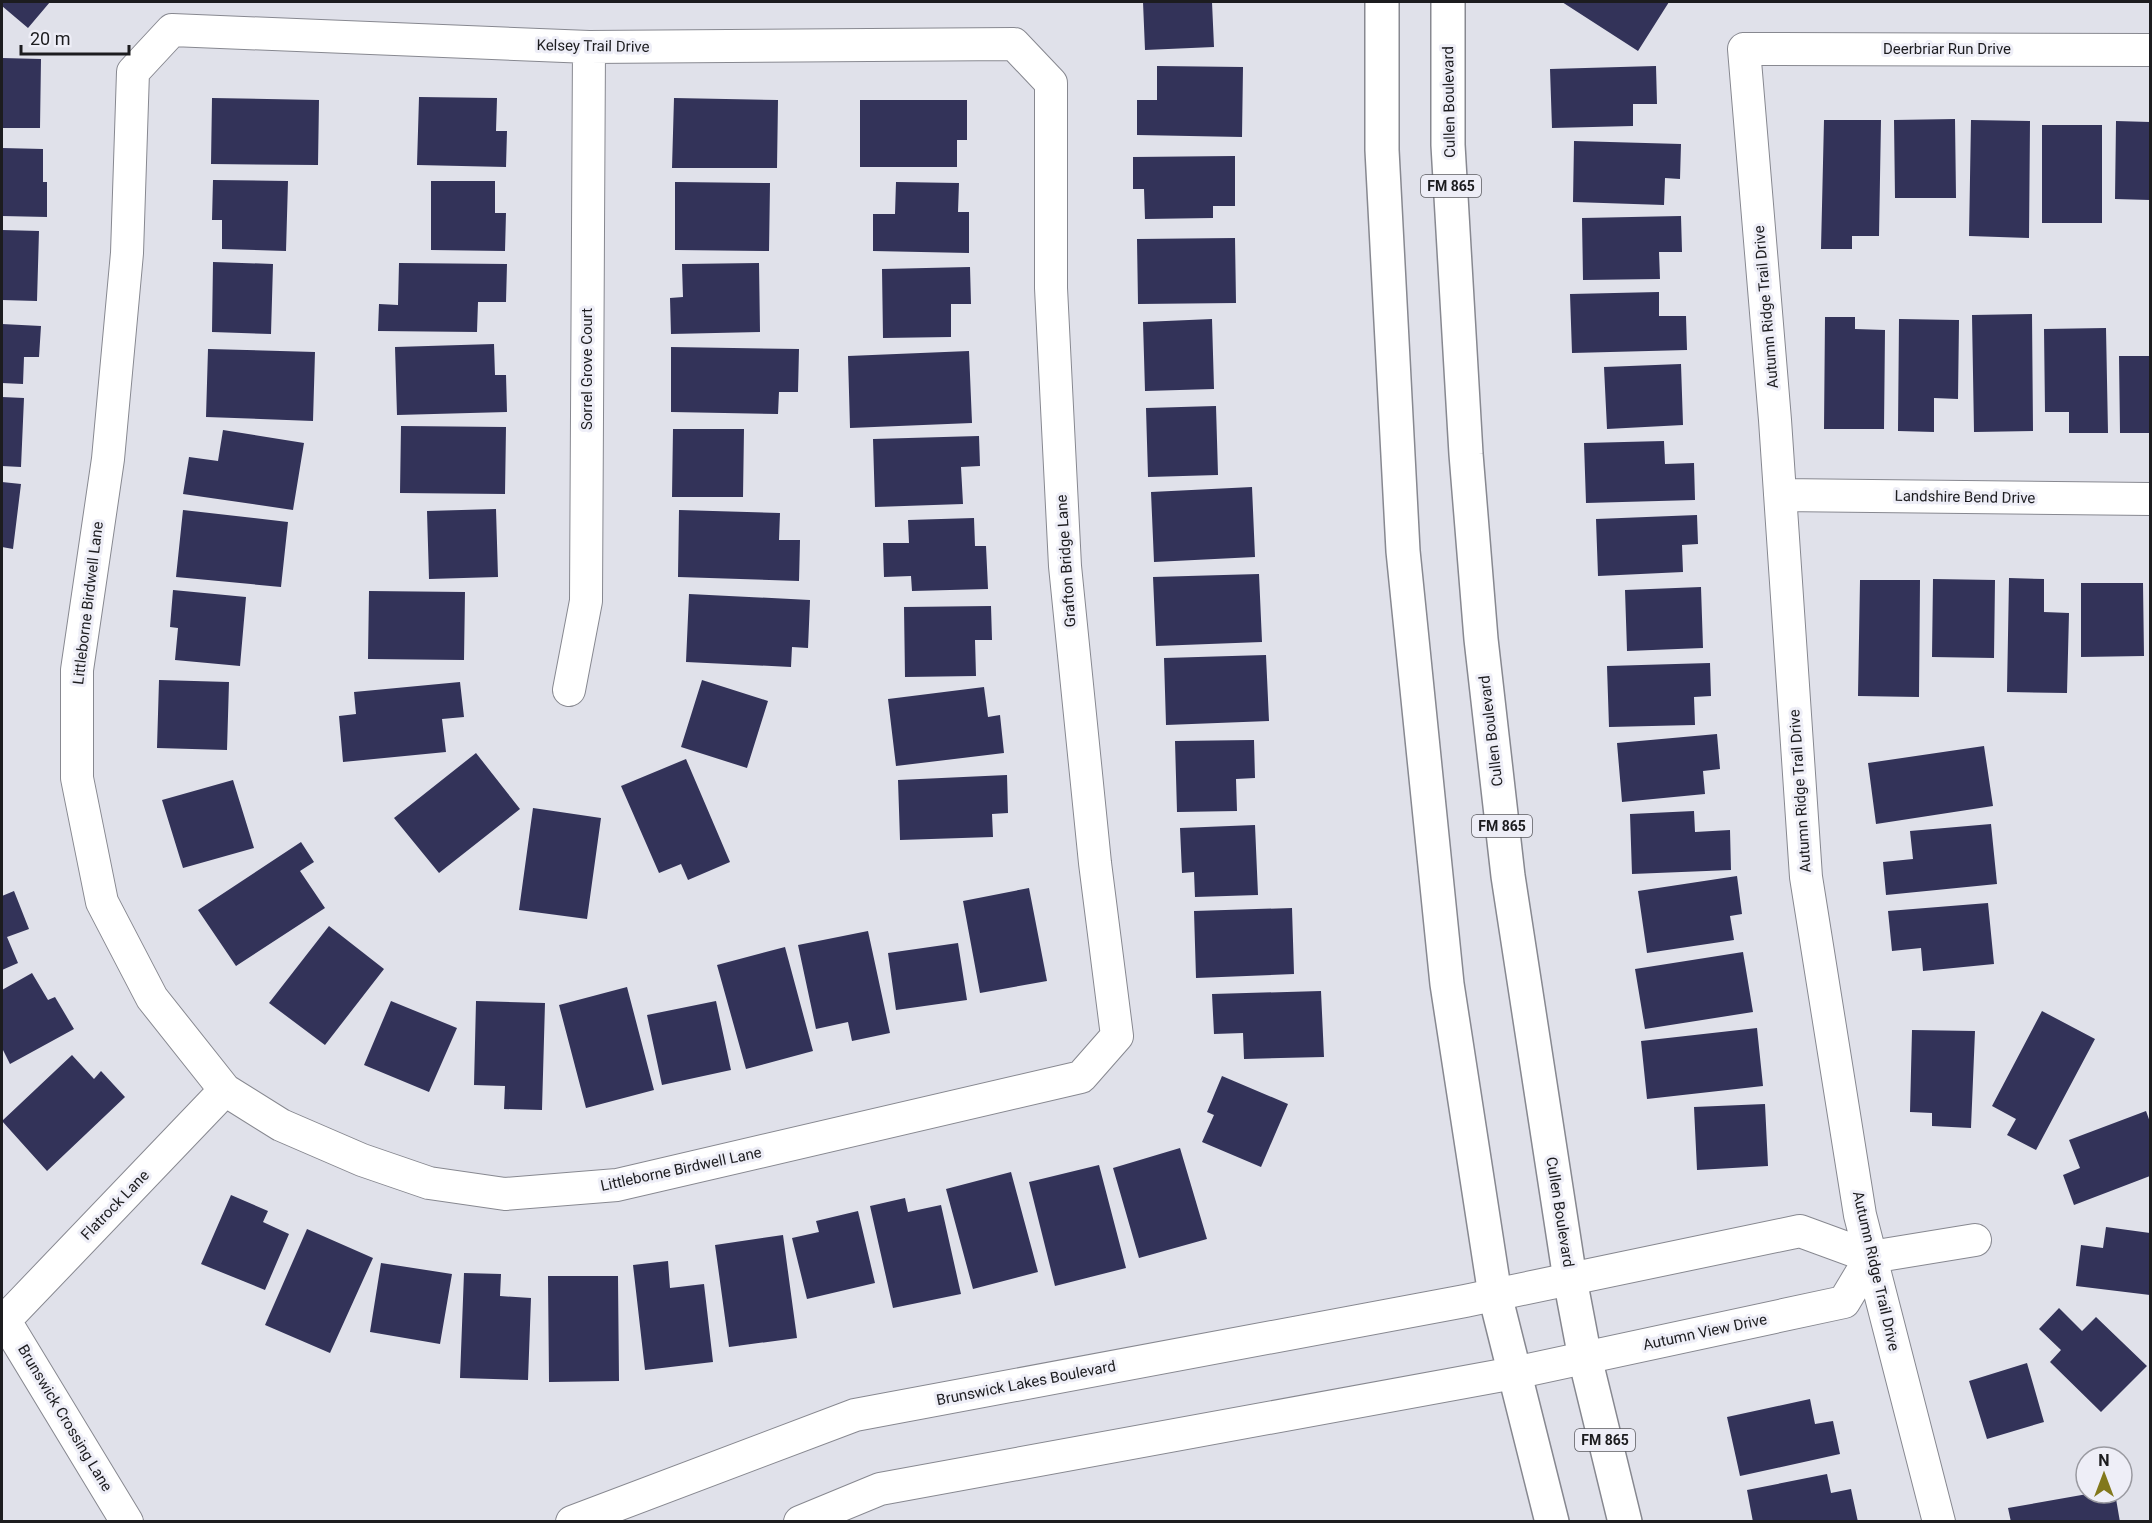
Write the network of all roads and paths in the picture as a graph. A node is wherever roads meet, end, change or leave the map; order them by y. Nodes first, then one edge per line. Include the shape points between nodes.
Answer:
1 (1382, 2) edge
2 (1448, 2) edge
3 (172, 30) joint
4 (1014, 44) joint
5 (588, 47) junction
6 (1744, 49) joint
7 (2151, 50) edge
8 (1780, 495) junction
9 (2151, 499) edge
10 (569, 690) dead end
11 (1081, 1077) joint
12 (225, 1090) junction
13 (1975, 1240) dead end
14 (1871, 1257) junction
15 (1570, 1279) junction
16 (1495, 1295) junction
17 (3, 1318) edge
18 (1585, 1358) junction
19 (1514, 1374) junction
20 (127, 1521) edge
21 (572, 1521) edge
22 (800, 1521) edge
23 (1552, 1521) edge
24 (1625, 1521) edge
25 (1939, 1521) edge

1 - 16 main road via 1382,150 1403,551 1447,984
2 - 15 main road, Cullen Boulevard / FM 865 via 1449,157 1480,639 1508,876
3 - 5 street, Kelsey Trail Drive
3 - 12 street, Littleborne Birdwell Lane via 133,72 127,253 108,459 77,670 77,778 102,902 152,998
4 - 5 street, Kelsey Trail Drive
4 - 11 street, Grafton Bridge Lane via 1051,83 1051,288 1065,566 1095,862 1118,1036
5 - 10 street, Sorrel Grove Court via 586,601
6 - 7 street, Deerbriar Run Drive
6 - 8 street, Autumn Ridge Trail Drive
8 - 9 street, Landshire Bend Drive
8 - 14 street, Autumn Ridge Trail Drive via 1806,878 1860,1215
11 - 12 street, Littleborne Birdwell Lane via 617,1185 505,1194 429,1183 362,1160 281,1125
12 - 17 street, Flatrock Lane
13 - 14 street
14 - 15 street via 1800,1231
14 - 18 street, Autumn View Drive via 1844,1302
14 - 25 street, Autumn Ridge Trail Drive
15 - 16 street
15 - 18 main road, Cullen Boulevard / FM 865
16 - 19 main road
16 - 21 street, Brunswick Lakes Boulevard via 855,1415
17 - 20 street, Brunswick Crossing Lane
18 - 19 street, Autumn View Drive
18 - 24 main road, Cullen Boulevard / FM 865
19 - 22 street via 880,1489
19 - 23 main road

